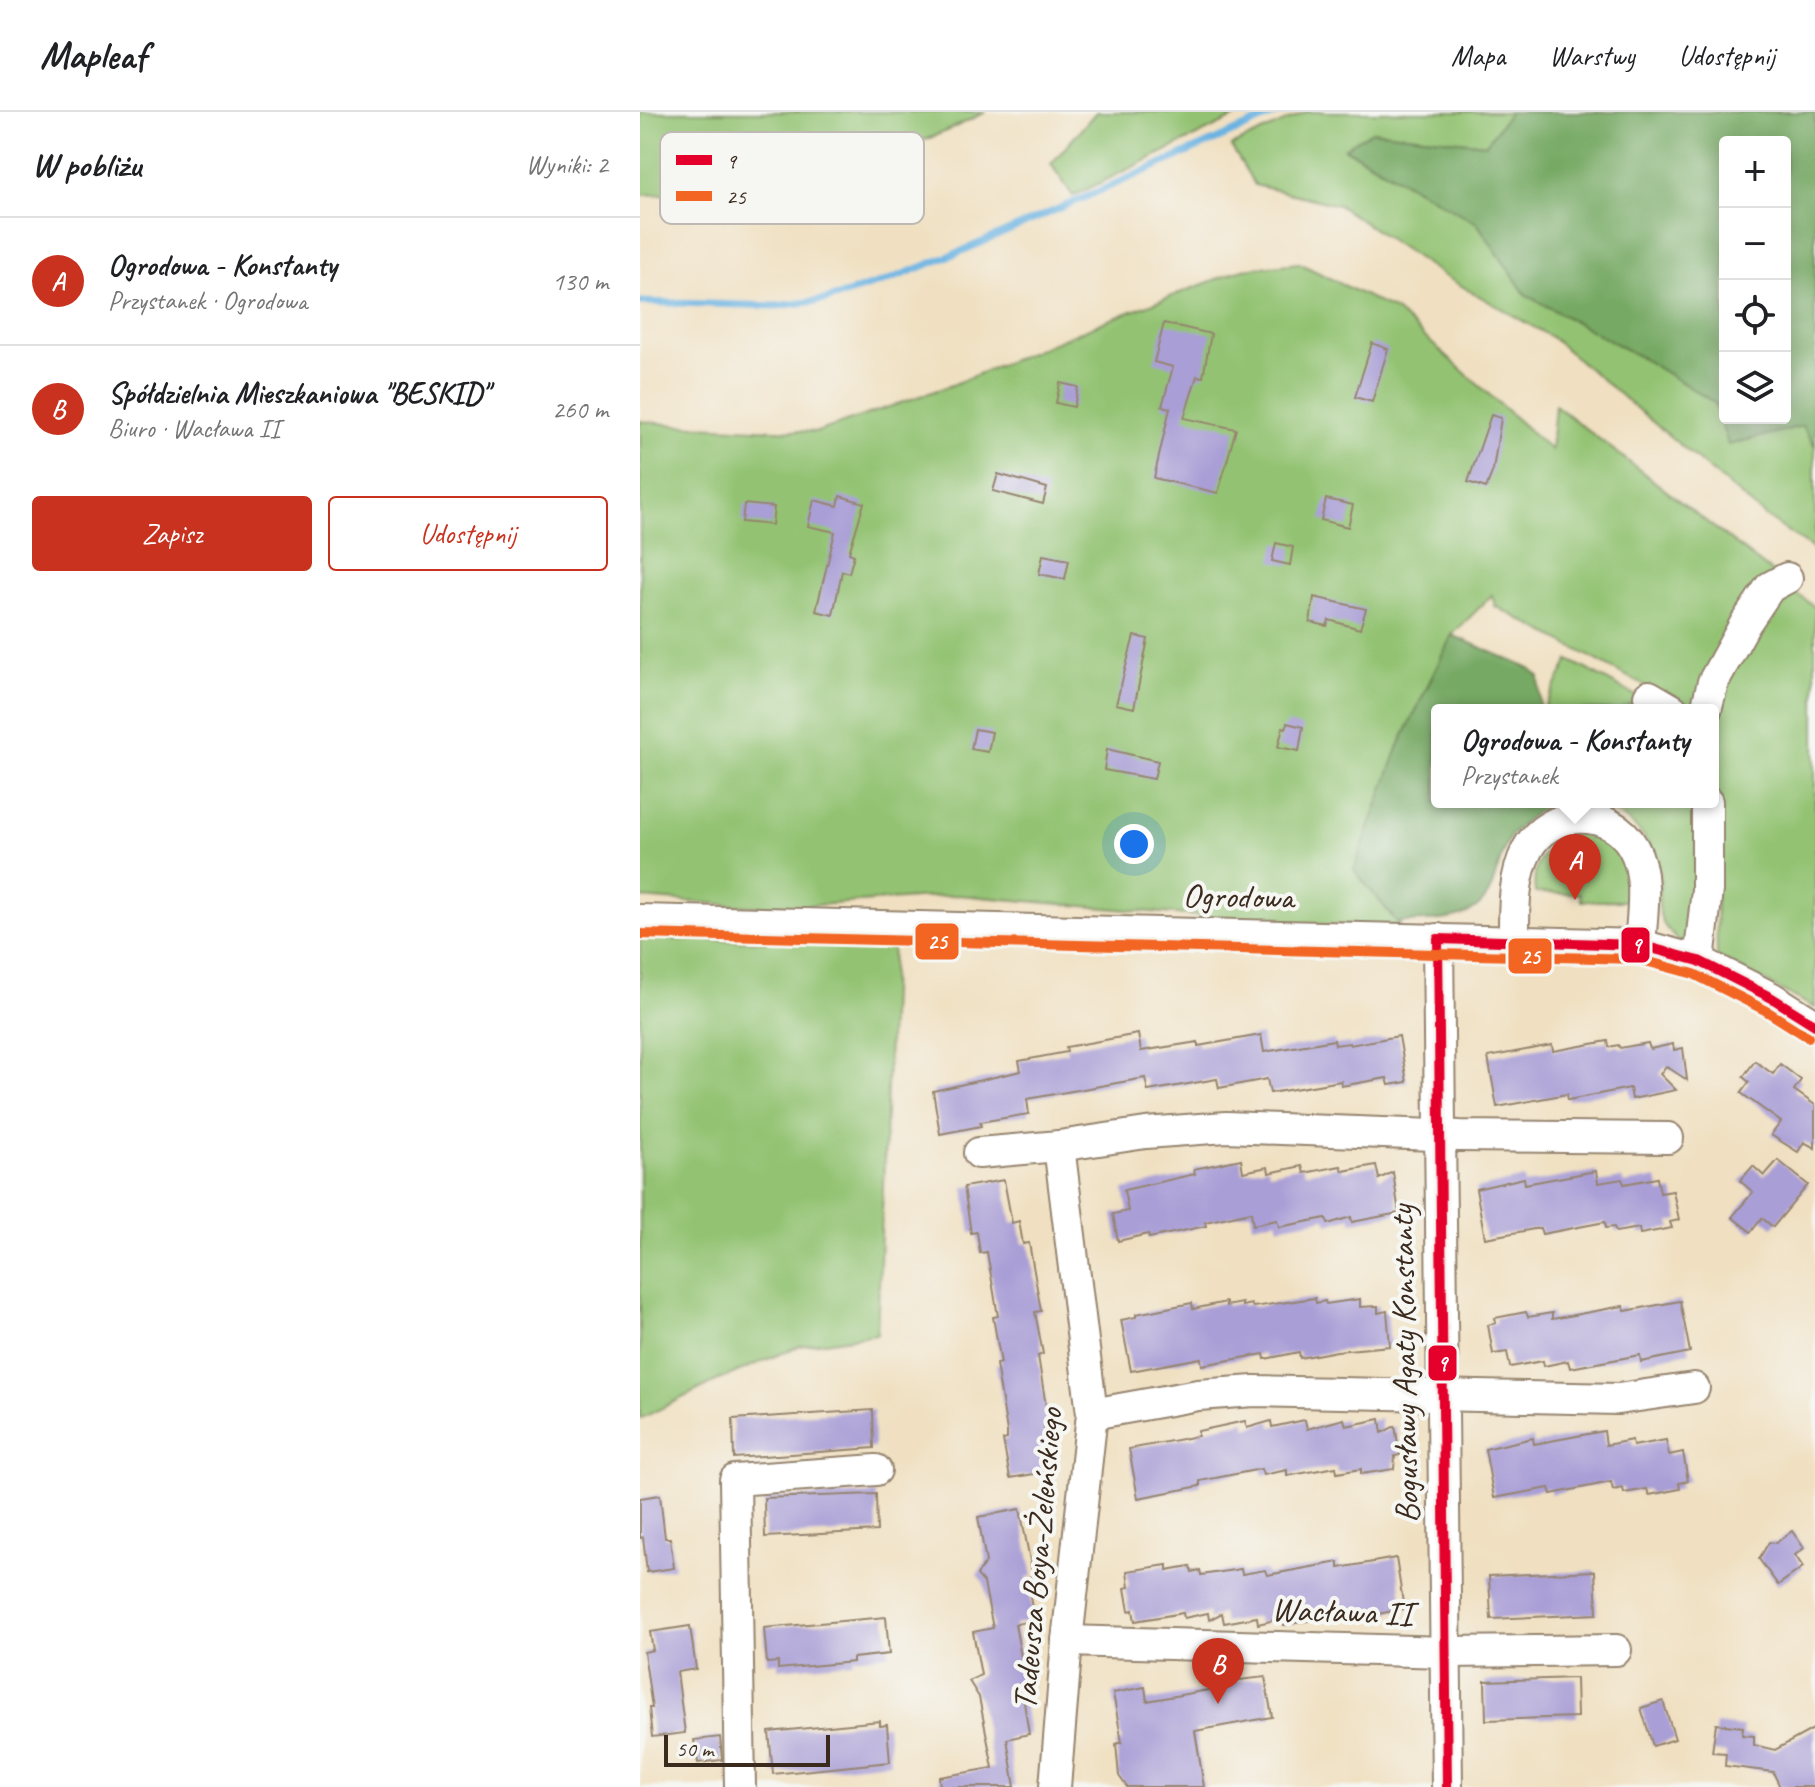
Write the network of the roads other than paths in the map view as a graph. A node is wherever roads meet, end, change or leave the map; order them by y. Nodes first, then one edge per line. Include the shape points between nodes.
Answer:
1 (1787, 578) dead end
2 (1708, 704) edge
3 (1707, 808) edge
4 (640, 920) edge
5 (1438, 939) junction
6 (1514, 941) junction
7 (1640, 945) junction
8 (1699, 961) junction
9 (1815, 1025) edge
10 (1439, 1135) junction
11 (1668, 1138) dead end
12 (1059, 1146) junction
13 (979, 1153) dead end
14 (1694, 1388) dead end
15 (1441, 1394) junction
16 (1092, 1414) junction
17 (876, 1470) dead end
18 (1067, 1641) junction
19 (1616, 1650) dead end
20 (1446, 1652) junction
21 (740, 1787) edge
22 (1055, 1787) edge
23 (1447, 1787) edge

1 - 2 street via 1770,587 1745,624 1713,682
3 - 8 street via 1707,890
4 - 5 street, Ogrodowa
5 - 6 street, Ogrodowa
5 - 10 street, Bogusławy Agaty Konstanty
6 - 7 street, Ogrodowa
6 - 7 street via 1519,869 1528,847 1546,828 1566,819 1593,817 1616,826 1634,848 1642,876
7 - 8 street, Ogrodowa
8 - 9 street, Ogrodowa
10 - 11 street
10 - 12 street via 1226,1127
10 - 15 street, Bogusławy Agaty Konstanty
12 - 13 street
12 - 16 street, Tadeusza Boya-Żeleńskiego
14 - 15 street via 1618,1399
15 - 16 street via 1240,1392
15 - 20 street, Bogusławy Agaty Konstanty
16 - 18 street, Tadeusza Boya-Żeleńskiego
17 - 21 street via 735,1480
18 - 20 street, Wacława II
18 - 22 street, Tadeusza Boya-Żeleńskiego
19 - 20 street, Wacława II
20 - 23 street, Bogusławy Agaty Konstanty

